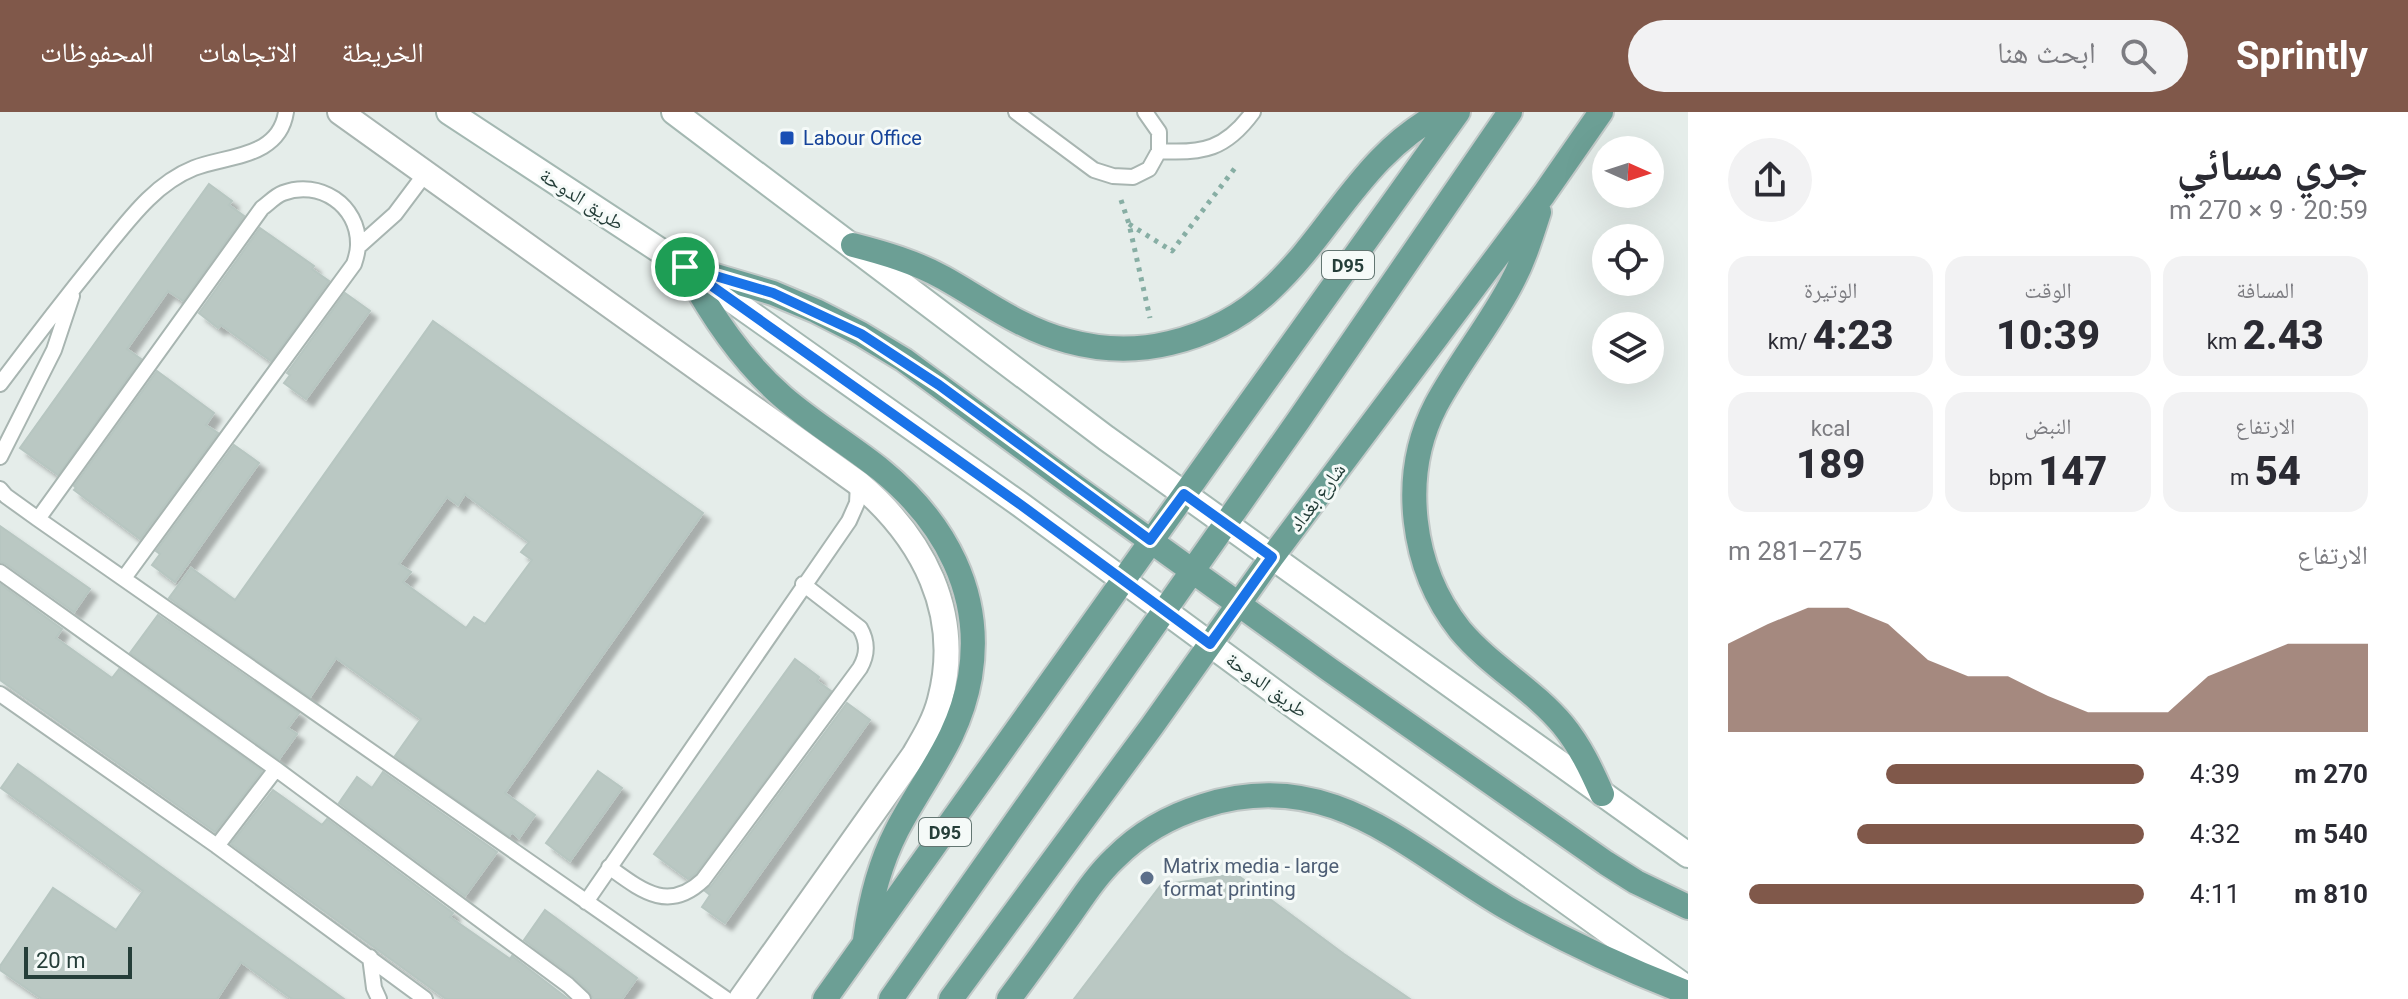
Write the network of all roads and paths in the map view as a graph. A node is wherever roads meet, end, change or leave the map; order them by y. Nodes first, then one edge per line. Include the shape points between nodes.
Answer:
1 (286, 112) edge
2 (340, 112) edge
3 (449, 112) edge
4 (674, 112) edge
5 (1016, 112) edge
6 (1145, 112) edge
7 (1253, 112) edge
8 (1443, 112) edge
9 (1458, 112) edge
10 (1510, 112) edge
11 (1601, 112) edge
12 (1159, 151) junction
13 (1239, 163) dead end
14 (425, 174) junction
15 (1113, 176) junction
16 (1544, 194) junction
17 (1129, 224) junction
18 (853, 245) junction
19 (358, 247) junction
20 (685, 267) junction
21 (74, 288) junction
22 (1157, 346) junction
23 (0, 384) edge
24 (0, 457) edge
25 (858, 483) junction
26 (0, 489) edge
27 (1184, 494) junction
28 (38, 519) junction
29 (1225, 523) junction
30 (1150, 540) junction
31 (1272, 557) junction
32 (1192, 570) junction
33 (0, 572) edge
34 (124, 578) junction
35 (1122, 580) junction
36 (803, 584) junction
37 (1239, 604) junction
38 (1163, 610) junction
39 (1210, 644) junction
40 (0, 694) edge
41 (276, 769) junction
42 (1602, 794) junction
43 (217, 846) junction
44 (1688, 855) edge
45 (609, 867) junction
46 (586, 902) junction
47 (1688, 907) edge
48 (864, 944) junction
49 (370, 957) junction
50 (1688, 991) edge
51 (379, 999) edge
52 (425, 999) edge
53 (583, 999) edge
54 (726, 999) edge
55 (741, 999) edge
56 (825, 999) edge
57 (891, 999) edge
58 (951, 999) edge
59 (1009, 999) edge

1 - 21 lane via 280,129 261,149 191,169 154,193
2 - 14 main road
3 - 20 main road, طريق الدوحة
4 - 18 main road
5 - 15 lane via 1094,170
6 - 12 lane via 1159,132
7 - 12 lane via 1227,140 1208,150
8 - 22 main road via 1377,161 1254,303 1217,327
9 - 27 main road, D95
10 - 29 main road
11 - 16 main road, شارع بغداد
12 - 15 lane via 1149,169 1133,177
13 - 17 path via 1172,251
14 - 19 lane via 395,214
14 - 25 main road
15 - 17 path
16 - 31 main road, شارع بغداد
16 - 42 main road via 1510,286 1435,407 1419,457 1415,511 1424,560 1442,603 1486,657 1562,724
17 - 22 path
18 - 22 main road via 913,263 1041,333 1095,347
18 - 27 main road
19 - 28 lane via 355,224 343,205 324,192 302,188 280,194 262,208
19 - 34 lane via 345,278
20 - 30 main road via 773,293 861,334
20 - 35 main road, طريق الدوحة
20 - 48 main road via 727,337 754,369 805,415 880,469 928,518 962,577 972,612 966,700 942,756 884,858
21 - 23 lane
21 - 24 lane via 54,350
25 - 36 lane via 849,521
25 - 55 main road via 908,535 938,593 947,643 940,700 914,755
26 - 28 lane
27 - 29 main road
27 - 30 main road, D95
28 - 34 lane
29 - 31 main road
29 - 32 main road
30 - 32 main road
30 - 35 main road, D95
31 - 37 main road, شارع بغداد
31 - 42 main road
32 - 37 main road
32 - 38 main road
33 - 41 lane
34 - 46 lane
35 - 38 main road, طريق الدوحة
35 - 48 main road, D95
36 - 45 lane
36 - 45 lane via 860,628 867,648 860,668 694,889 659,896
37 - 39 main road, شارع بغداد
37 - 47 main road via 1606,863
38 - 39 main road, طريق الدوحة
38 - 57 main road
39 - 50 main road, طريق الدوحة
39 - 58 main road, شارع بغداد
40 - 43 lane
41 - 43 lane
41 - 53 lane
42 - 44 main road
43 - 49 lane
45 - 46 lane
46 - 54 lane
48 - 56 main road, D95
49 - 51 lane
49 - 52 lane
50 - 59 main road via 1551,933 1373,822 1315,800 1282,795 1236,797 1188,810 1137,839 1095,879

